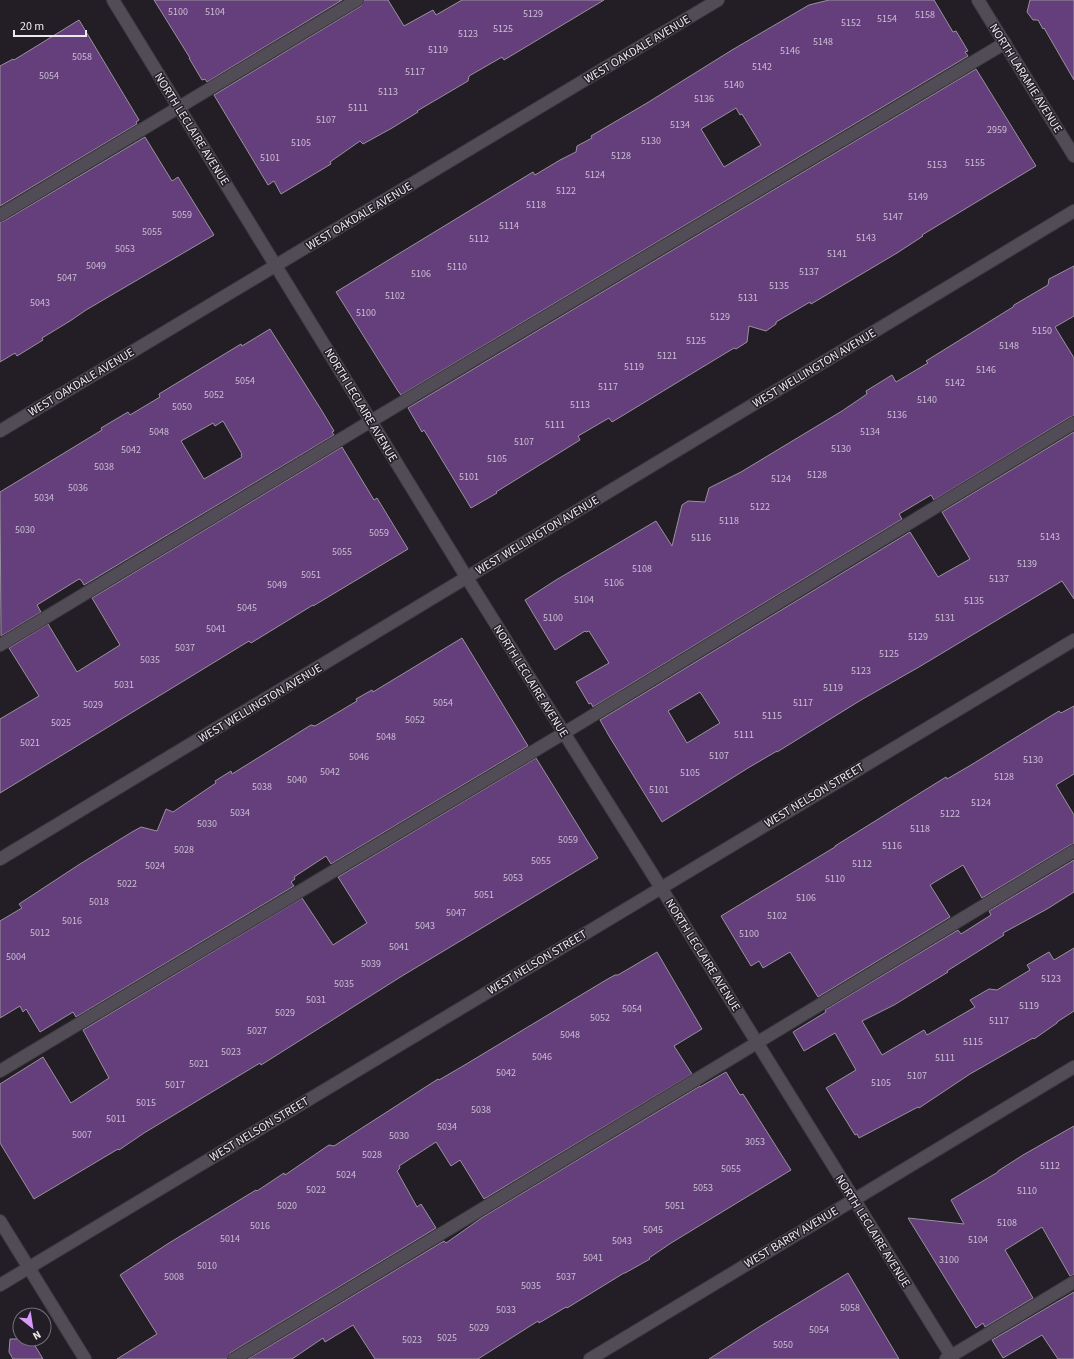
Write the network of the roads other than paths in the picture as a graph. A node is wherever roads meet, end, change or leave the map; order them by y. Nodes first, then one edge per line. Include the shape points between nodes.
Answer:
1 (113, 0) edge
2 (357, 0) edge
3 (718, 0) edge
4 (978, 0) edge
5 (1005, 43) junction
6 (178, 107) junction
7 (1074, 156) edge
8 (1074, 211) edge
9 (0, 215) edge
10 (276, 266) junction
11 (371, 421) junction
12 (1074, 423) edge
13 (0, 431) edge
14 (467, 578) junction
15 (1074, 640) edge
16 (0, 644) edge
17 (564, 733) junction
18 (1074, 851) edge
19 (0, 859) edge
20 (661, 887) junction
21 (757, 1043) junction
22 (1074, 1067) edge
23 (0, 1071) edge
24 (854, 1199) junction
25 (0, 1221) edge
26 (29, 1268) junction
27 (1074, 1282) edge
28 (0, 1285) edge
29 (950, 1358) edge
30 (85, 1359) edge
31 (234, 1359) edge
32 (590, 1359) edge

1 - 6 street, NORTH LECLAIRE AVENUE
2 - 6 street
3 - 10 street, WEST OAKDALE AVENUE
4 - 5 street, NORTH LARAMIE AVENUE
5 - 7 street, NORTH LARAMIE AVENUE
5 - 11 street
6 - 9 street
6 - 10 street, NORTH LECLAIRE AVENUE
8 - 14 street, WEST WELLINGTON AVENUE
10 - 11 street, NORTH LECLAIRE AVENUE
10 - 13 street, WEST OAKDALE AVENUE
11 - 14 street, NORTH LECLAIRE AVENUE
11 - 16 street
12 - 17 street
14 - 17 street, NORTH LECLAIRE AVENUE
14 - 19 street, WEST WELLINGTON AVENUE
15 - 20 street, WEST NELSON STREET
17 - 20 street, NORTH LECLAIRE AVENUE
17 - 23 street
18 - 21 street
20 - 21 street, NORTH LECLAIRE AVENUE
20 - 26 street, WEST NELSON STREET
21 - 24 street, NORTH LECLAIRE AVENUE
21 - 31 street
22 - 24 street, WEST BARRY AVENUE
24 - 29 street, NORTH LECLAIRE AVENUE
24 - 32 street, WEST BARRY AVENUE
25 - 26 street
26 - 28 street, WEST NELSON STREET
26 - 30 street
27 - 29 street

